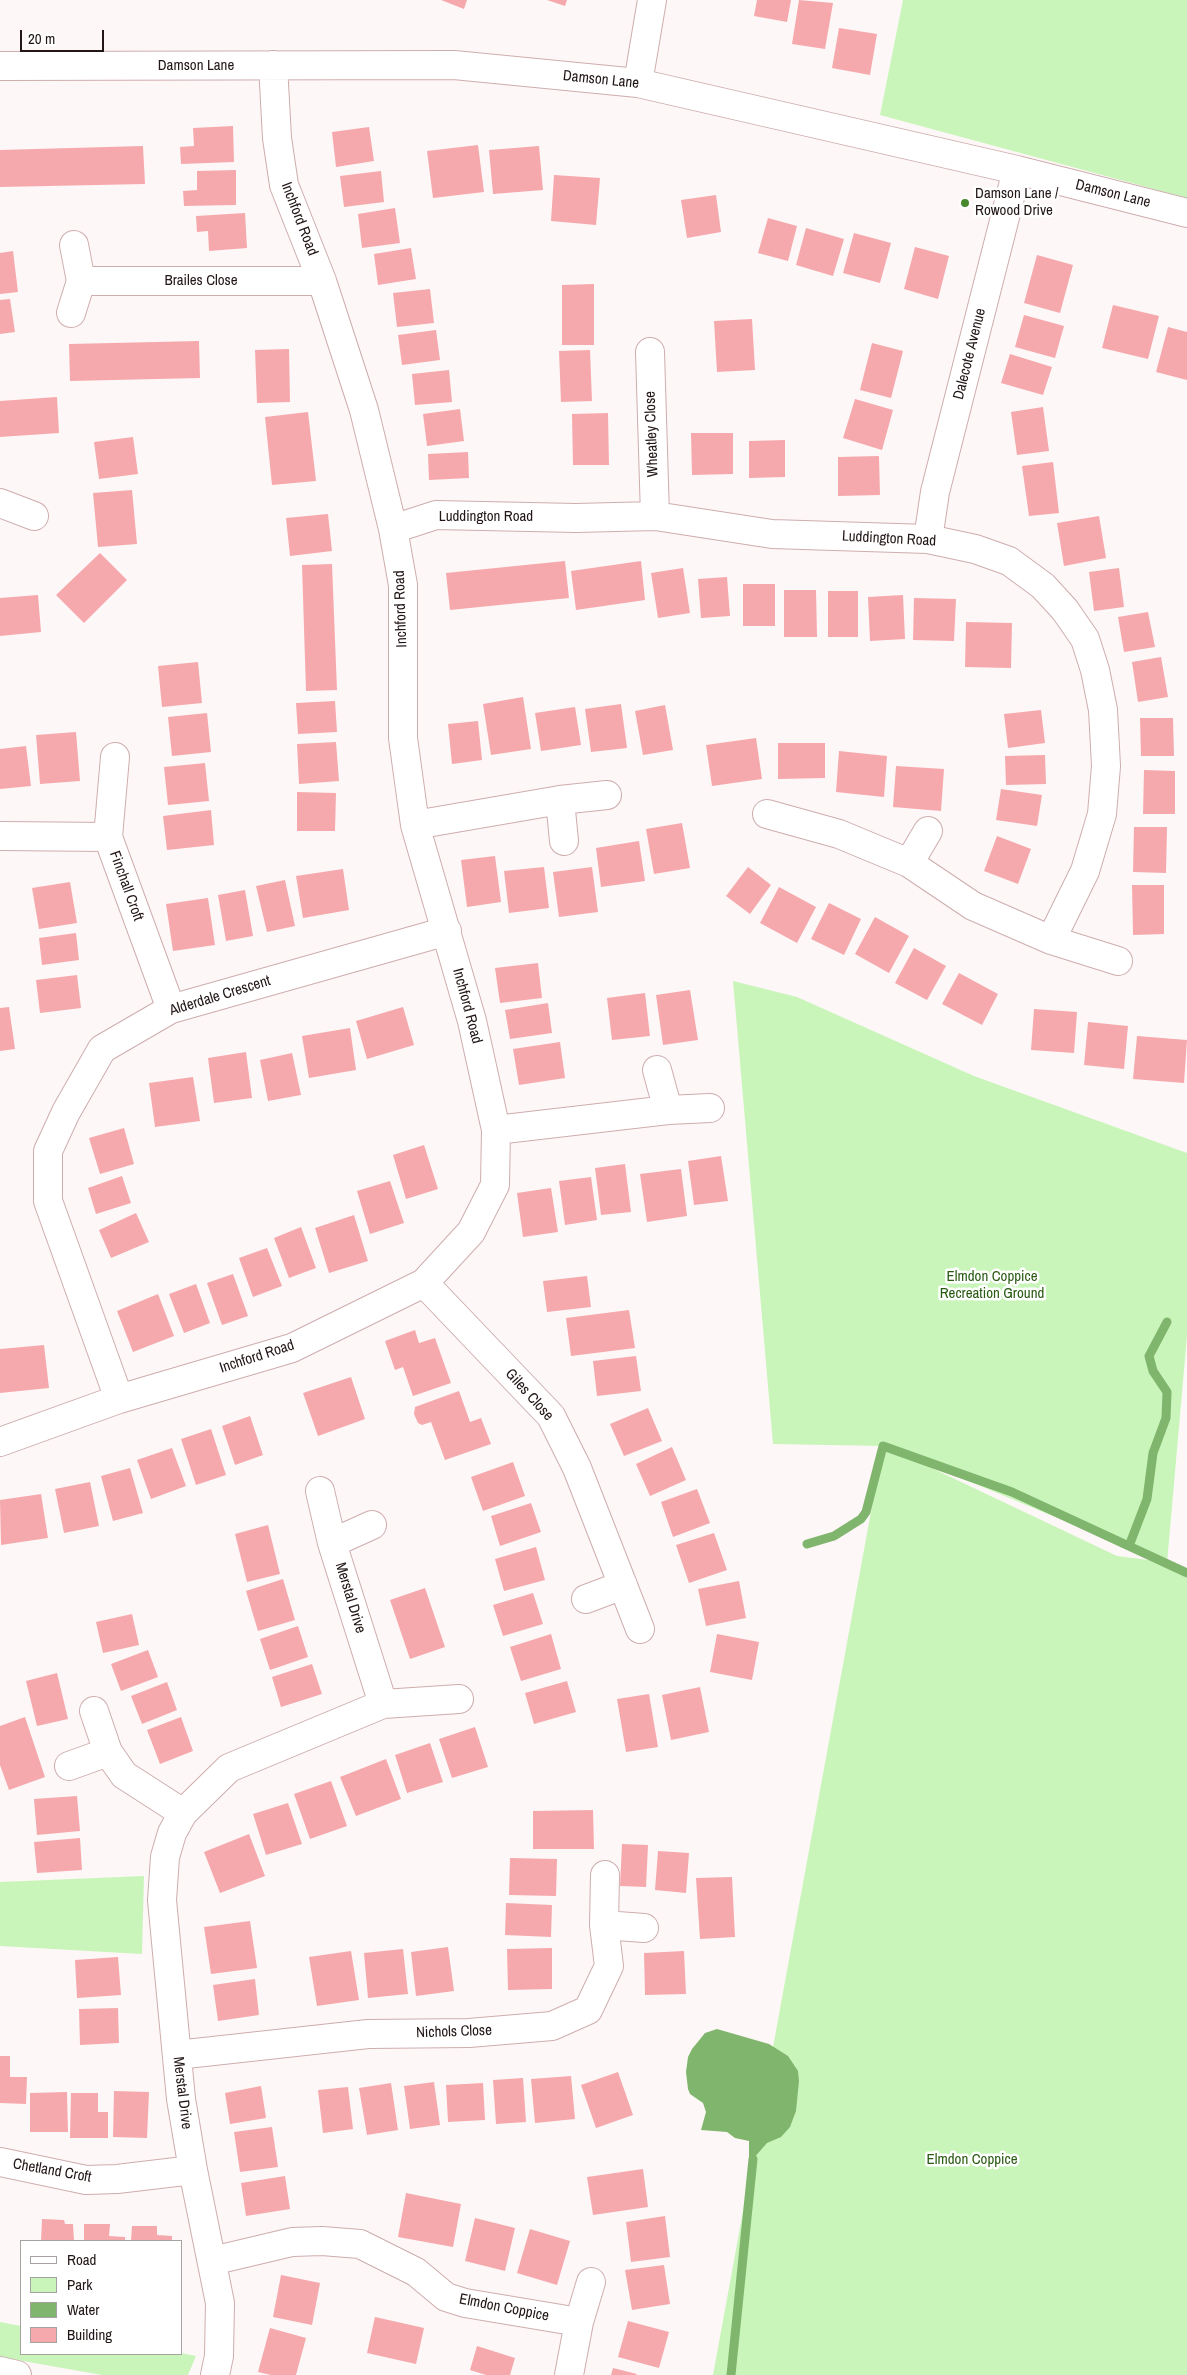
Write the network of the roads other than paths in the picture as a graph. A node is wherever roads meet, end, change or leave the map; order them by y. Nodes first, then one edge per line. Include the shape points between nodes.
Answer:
1 (652, 0) edge
2 (273, 65) junction
3 (0, 66) edge
4 (638, 83) junction
5 (1017, 170) junction
6 (1187, 212) edge
7 (74, 245) dead end
8 (81, 281) junction
9 (322, 281) junction
10 (71, 313) dead end
11 (650, 352) dead end
12 (0, 503) edge
13 (34, 516) dead end
14 (655, 516) junction
15 (394, 529) junction
16 (928, 539) junction
17 (115, 757) dead end
18 (608, 795) dead end
19 (560, 800) junction
20 (767, 814) dead end
21 (415, 825) junction
22 (928, 831) dead end
23 (0, 836) edge
24 (108, 837) junction
25 (564, 841) dead end
26 (908, 863) junction
27 (447, 931) junction
28 (1051, 940) junction
29 (1118, 961) dead end
30 (171, 1009) junction
31 (657, 1070) dead end
32 (710, 1108) dead end
33 (668, 1110) junction
34 (496, 1130) junction
35 (424, 1283) junction
36 (119, 1399) junction
37 (0, 1442) edge
38 (320, 1491) dead end
39 (372, 1525) dead end
40 (332, 1543) junction
41 (623, 1585) junction
42 (586, 1600) dead end
43 (640, 1629) dead end
44 (459, 1699) dead end
45 (383, 1704) junction
46 (94, 1710) dead end
47 (108, 1752) junction
48 (69, 1766) dead end
49 (183, 1812) junction
50 (605, 1876) dead end
51 (604, 1925) junction
52 (644, 1928) dead end
53 (177, 2055) junction
54 (0, 2162) edge
55 (193, 2170) junction
56 (212, 2261) junction
57 (591, 2282) dead end
58 (579, 2322) junction
59 (0, 2370) edge
60 (17, 2375) edge
61 (215, 2375) edge
62 (569, 2375) edge

1 - 4 street
2 - 3 street, Damson Lane
2 - 4 street, Damson Lane via 454,65
2 - 9 street, Inchford Road via 277,138 284,185
4 - 5 street, Damson Lane
5 - 6 street, Damson Lane
5 - 16 street, Dalecote Avenue via 935,492
7 - 8 street
8 - 9 street, Brailes Close
8 - 10 street
9 - 15 street, Inchford Road via 364,410
11 - 14 street, Wheatley Close
12 - 13 street
14 - 15 street, Luddington Road via 436,515
14 - 16 street, Luddington Road via 772,534
15 - 21 street, Inchford Road via 403,585 403,738
16 - 28 street, Luddington Road via 975,549 1009,561 1042,586 1065,610 1084,639 1096,670 1103,710 1106,766 1102,814 1085,871
17 - 24 street
18 - 19 street
19 - 21 street
19 - 25 street
20 - 26 street via 839,834
21 - 27 street, Inchford Road
22 - 26 street
23 - 24 street, Finchall Croft
24 - 30 street, Finchall Croft
26 - 28 street via 974,906
27 - 30 street, Alderdale Crescent
27 - 34 street, Inchford Road via 472,1022
28 - 29 street
30 - 36 street, Alderdale Crescent via 102,1049 48,1151 48,1201
31 - 33 street
32 - 33 street
33 - 34 street
34 - 35 street, Inchford Road via 496,1185 471,1232
35 - 36 street, Inchford Road via 292,1348
35 - 41 street, Giles Close via 551,1416 577,1468
36 - 37 street, Inchford Road
38 - 40 street, Merstal Drive
39 - 40 street
40 - 45 street, Merstal Drive
41 - 42 street
41 - 43 street, Giles Close
44 - 45 street, Merstal Drive
45 - 49 street, Merstal Drive via 229,1768
46 - 47 street
47 - 48 street
47 - 49 street via 124,1775
49 - 53 street, Merstal Drive via 165,1857 162,1900
50 - 51 street, Nichols Close
51 - 52 street
51 - 53 street, Nichols Close via 610,1966 588,2010 552,2026 469,2033 368,2034
53 - 55 street, Merstal Drive
54 - 55 street, Chetland Croft via 86,2180
55 - 56 street, Merstal Drive
56 - 58 street, Elmdon Coppice via 292,2242 322,2240 360,2244 416,2272 446,2296 465,2303
56 - 61 street, Merstal Drive via 220,2302 219,2356
57 - 58 street
58 - 62 street
59 - 60 street

